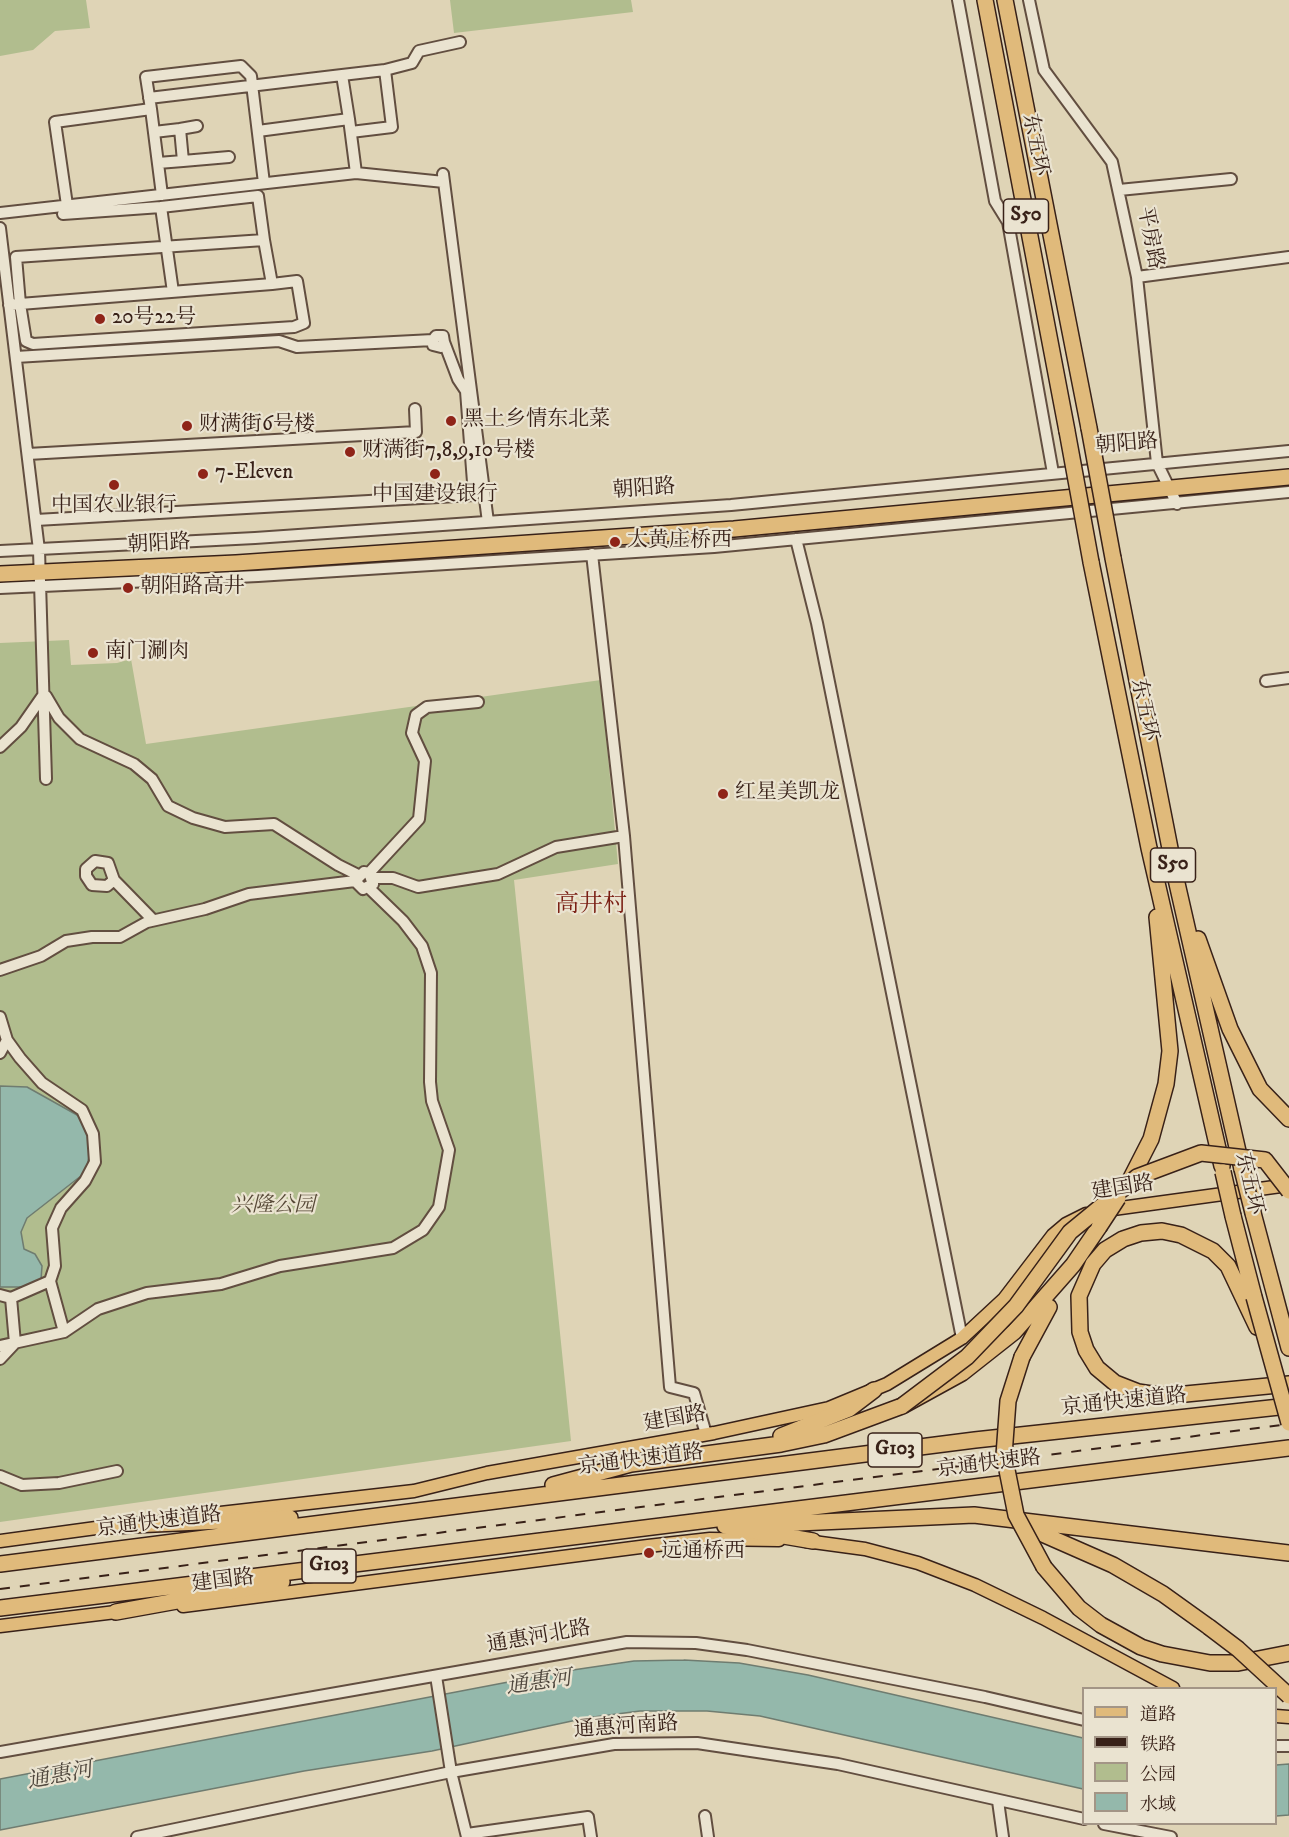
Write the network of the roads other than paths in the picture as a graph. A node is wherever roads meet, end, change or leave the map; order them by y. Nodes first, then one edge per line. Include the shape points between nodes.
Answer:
1 (958, 0) edge
2 (985, 0) edge
3 (1005, 0) edge
4 (1029, 0) edge
5 (460, 42) dead end
6 (385, 70) junction
7 (342, 75) junction
8 (252, 85) junction
9 (150, 104) junction
10 (349, 119) junction
11 (197, 126) dead end
12 (180, 129) junction
13 (258, 131) junction
14 (154, 132) junction
15 (351, 132) junction
16 (229, 157) dead end
17 (183, 161) junction
18 (158, 163) junction
19 (356, 173) junction
20 (1231, 179) dead end
21 (264, 183) junction
22 (1119, 190) junction
23 (162, 195) junction
24 (161, 207) junction
25 (65, 209) junction
26 (0, 213) edge
27 (0, 228) edge
28 (264, 240) junction
29 (167, 247) junction
30 (1289, 257) edge
31 (1137, 277) junction
32 (272, 284) junction
33 (173, 292) junction
34 (15, 305) junction
35 (16, 357) junction
36 (415, 409) dead end
37 (1289, 451) edge
38 (28, 454) junction
39 (1157, 463) junction
40 (1289, 468) edge
41 (1053, 473) junction
42 (1289, 477) edge
43 (1169, 484) junction
44 (1289, 492) edge
45 (1177, 504) junction
46 (36, 520) junction
47 (488, 522) junction
48 (796, 539) junction
49 (0, 551) edge
50 (592, 554) junction
51 (0, 564) edge
52 (40, 568) junction
53 (0, 574) edge
54 (0, 588) edge
55 (1289, 678) edge
56 (1266, 681) dead end
57 (44, 693) junction
58 (478, 702) dead end
59 (0, 747) edge
60 (46, 779) dead end
61 (624, 836) junction
62 (1149, 848) junction
63 (365, 879) junction
64 (1176, 879) junction
65 (114, 880) dead end
66 (153, 920) junction
67 (0, 970) edge
68 (0, 1017) edge
69 (7, 1040) junction
70 (0, 1053) edge
71 (1260, 1089) junction
72 (1289, 1119) edge
73 (1289, 1129) edge
74 (1289, 1185) edge
75 (1289, 1191) edge
76 (1073, 1265) junction
77 (50, 1281) junction
78 (6, 1297) edge
79 (1250, 1297) junction
80 (64, 1332) junction
81 (962, 1338) junction
82 (15, 1343) junction
83 (0, 1346) edge
84 (1289, 1348) edge
85 (0, 1359) edge
86 (1289, 1384) edge
87 (874, 1390) junction
88 (902, 1406) junction
89 (1289, 1406) edge
90 (1289, 1423) edge
91 (706, 1434) junction
92 (1289, 1448) edge
93 (745, 1449) junction
94 (117, 1471) dead end
95 (0, 1476) edge
96 (501, 1500) junction
97 (401, 1513) junction
98 (1002, 1517) junction
99 (110, 1526) junction
100 (724, 1526) junction
101 (658, 1528) junction
102 (0, 1541) edge
103 (813, 1541) junction
104 (465, 1549) junction
105 (1289, 1553) edge
106 (0, 1564) edge
107 (0, 1608) edge
108 (116, 1612) junction
109 (0, 1626) edge
110 (1289, 1653) edge
111 (437, 1680) junction
112 (1169, 1687) edge
113 (1289, 1696) edge
114 (1082, 1720) edge
115 (0, 1752) edge
116 (451, 1772) junction
117 (998, 1801) junction
118 (705, 1816) dead end
119 (1082, 1819) edge
120 (1109, 1825) edge
121 (506, 1833) edge
122 (467, 1835) edge
123 (137, 1837) edge
124 (591, 1837) edge
125 (708, 1837) edge
126 (1003, 1837) edge
127 (1171, 1837) edge

1 - 41 street via 995,201 1008,222
2 - 62 highway, 东五环 / S50, bridge via 1090,562
3 - 64 highway, 东五环 / S50, bridge
4 - 22 street, 平房路 via 1044,70 1112,162
5 - 6 street via 419,51 412,63
6 - 7 street
6 - 15 street via 392,127
7 - 8 street
7 - 10 street
8 - 9 street
8 - 9 street via 251,76 241,66 146,77
8 - 13 street
9 - 14 street
9 - 25 street via 55,122
10 - 13 street
10 - 15 street
11 - 12 street
12 - 14 street
12 - 17 street
13 - 21 street
14 - 18 street
15 - 19 street
16 - 17 street
17 - 18 street
18 - 23 street
19 - 21 street
19 - 47 street via 444,178
20 - 22 street
21 - 23 street
22 - 31 street, 平房路
23 - 25 street
24 - 25 street
24 - 28 street via 258,196
24 - 29 street
25 - 26 street
27 - 34 street
28 - 29 street
28 - 32 street
29 - 33 street
29 - 34 street via 16,257
30 - 31 street
31 - 39 street, 平房路
32 - 33 street
32 - 34 street via 297,281 304,323 294,327 33,344 26,340
33 - 34 street
34 - 35 street
35 - 38 street
35 - 46 street via 279,341 297,347 439,341 466,391 474,495
36 - 38 street via 416,432
37 - 39 street, 朝阳路
38 - 46 street
39 - 41 street, 朝阳路
39 - 43 street, 平房路
40 - 43 highway, 朝阳路
41 - 47 street, 朝阳路 via 731,505
42 - 43 highway, 朝阳路
43 - 45 street, 平房路
43 - 52 highway, 朝阳路 via 734,529 308,558
44 - 45 street, 朝阳路
45 - 48 street, 朝阳路
46 - 52 street
47 - 52 street, 朝阳路
48 - 50 street, 朝阳路
48 - 81 street via 817,623
49 - 52 street, 朝阳路
50 - 52 street, 朝阳路 via 267,576
50 - 61 street
51 - 52 highway, 朝阳路
52 - 53 highway, 朝阳路
52 - 54 street, 朝阳路
52 - 57 street
55 - 56 street
57 - 59 street via 21,727
57 - 60 street
57 - 63 street via 58,718 80,739 134,764 152,779 168,806 225,827 274,824
58 - 63 street via 427,707 416,715 412,733 424,761 419,819
61 - 63 street via 556,847 498,874 418,887 393,878
61 - 91 street via 670,1387 694,1393
62 - 76 highway, bridge via 1170,1051 1166,1084 1151,1139 1128,1184
62 - 79 highway, 东五环 / S50, bridge
63 - 66 street via 249,894
63 - 80 street via 422,946 431,973 430,1082 432,1101 449,1150 439,1207 423,1230 393,1248 280,1266 221,1284 147,1293 98,1309
64 - 71 highway via 1230,1029
64 - 84 highway, 东五环 / S50, bridge via 1242,1169
65 - 66 street
66 - 67 street via 120,937 66,941 41,956
68 - 69 street
69 - 70 street
69 - 77 street via 42,1083 82,1110 93,1134 95,1162 85,1181 61,1208 52,1228 55,1266
71 - 72 highway
71 - 73 highway
74 - 81 main road, 建国路 via 1080,1215 1053,1235 1004,1299
75 - 88 highway, bridge via 1265,1160 1201,1153 1137,1177 1070,1232 1016,1306 967,1357
76 - 88 highway via 1035,1312 987,1355
76 - 110 highway, bridge via 1035,1329 1008,1401 1004,1455 1016,1515 1044,1568 1079,1608 1141,1647 1210,1663 1238,1663
77 - 78 street
77 - 80 street
78 - 82 street
79 - 86 highway via 1227,1266 1197,1240 1162,1231 1141,1233 1123,1239 1093,1264 1079,1296 1080,1332 1096,1368 1115,1383 1138,1392 1165,1396
79 - 90 highway, 东五环 / S50, bridge
80 - 82 street
81 - 87 main road, 建国路 via 918,1368
82 - 83 street
82 - 85 street
87 - 91 main road, 建国路 via 798,1416
87 - 93 highway via 849,1409
88 - 93 highway via 824,1435
89 - 96 highway, 京通快速道路 / G103 via 975,1440
91 - 99 main road, 建国路 via 487,1473 414,1491
92 - 101 highway, 京通快速路 / G103
93 - 96 highway via 631,1464
94 - 95 street via 22,1485
96 - 97 highway, 京通快速道路 / G103
97 - 99 highway
97 - 106 highway, 京通快速道路 / G103
98 - 100 highway via 944,1515
98 - 105 highway
98 - 113 highway, bridge via 1113,1565 1163,1594 1238,1649
99 - 102 main road, 建国路
100 - 101 highway
100 - 103 highway
101 - 104 highway, G103
103 - 108 main road, 建国路 via 710,1539 216,1603
103 - 112 main road, 建国路 via 866,1549 918,1563 975,1585
104 - 107 highway, G103
104 - 108 highway
108 - 109 main road, 建国路
111 - 114 street, 通惠河北路 via 627,1642 696,1643 810,1661
111 - 115 street, 通惠河北路
111 - 116 street
116 - 117 street, 通惠河南路 via 614,1744 697,1743 838,1764
116 - 122 street
116 - 123 street, 通惠河南路
117 - 119 street, 通惠河南路
117 - 126 street
118 - 125 street
120 - 127 street
121 - 122 street
121 - 124 street via 588,1817

